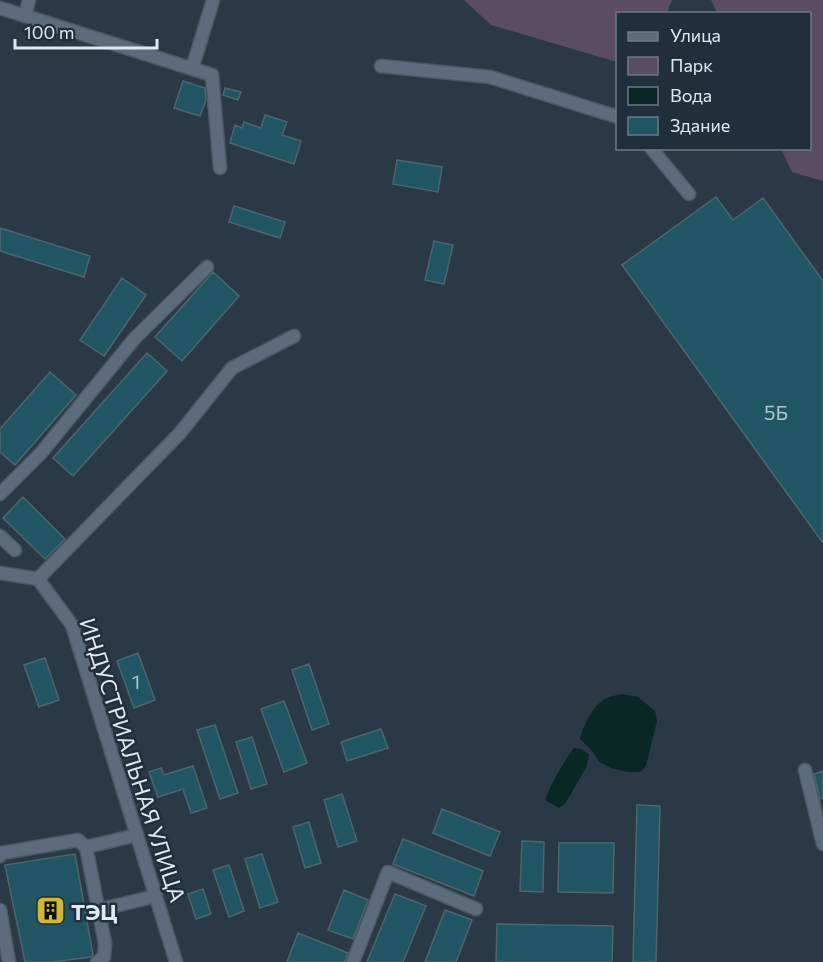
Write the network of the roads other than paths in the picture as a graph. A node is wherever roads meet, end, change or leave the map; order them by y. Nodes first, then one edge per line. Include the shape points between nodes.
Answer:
1 (29, 0) edge
2 (213, 0) edge
3 (0, 8) edge
4 (25, 16) junction
5 (381, 66) dead end
6 (192, 69) junction
7 (616, 116) edge
8 (653, 150) edge
9 (220, 168) dead end
10 (689, 194) dead end
11 (207, 267) dead end
12 (294, 336) dead end
13 (0, 494) edge
14 (0, 536) edge
15 (15, 550) dead end
16 (0, 573) edge
17 (38, 579) junction
18 (806, 770) dead end
19 (137, 835) junction
20 (823, 844) edge
21 (86, 847) junction
22 (0, 856) edge
23 (156, 896) junction
24 (476, 909) dead end
25 (0, 910) edge
26 (98, 910) junction
27 (9, 962) edge
28 (97, 962) edge
29 (176, 962) edge
30 (353, 962) edge

1 - 4 street
2 - 6 street
3 - 4 street
4 - 6 street
5 - 7 street via 490,77
6 - 9 street via 212,75
8 - 10 street
11 - 13 street via 135,338 41,453
12 - 17 street via 232,368 180,433
14 - 15 street
16 - 17 street
17 - 19 street, ИНДУСТРИАЛЬНАЯ УЛИЦА via 72,625
18 - 20 street
19 - 21 street
19 - 23 street, ИНДУСТРИАЛЬНАЯ УЛИЦА
21 - 22 street via 78,840
21 - 26 street
23 - 26 street
23 - 29 street, ИНДУСТРИАЛЬНАЯ УЛИЦА
24 - 30 street via 388,872
25 - 27 street
26 - 28 street via 105,943 104,957

